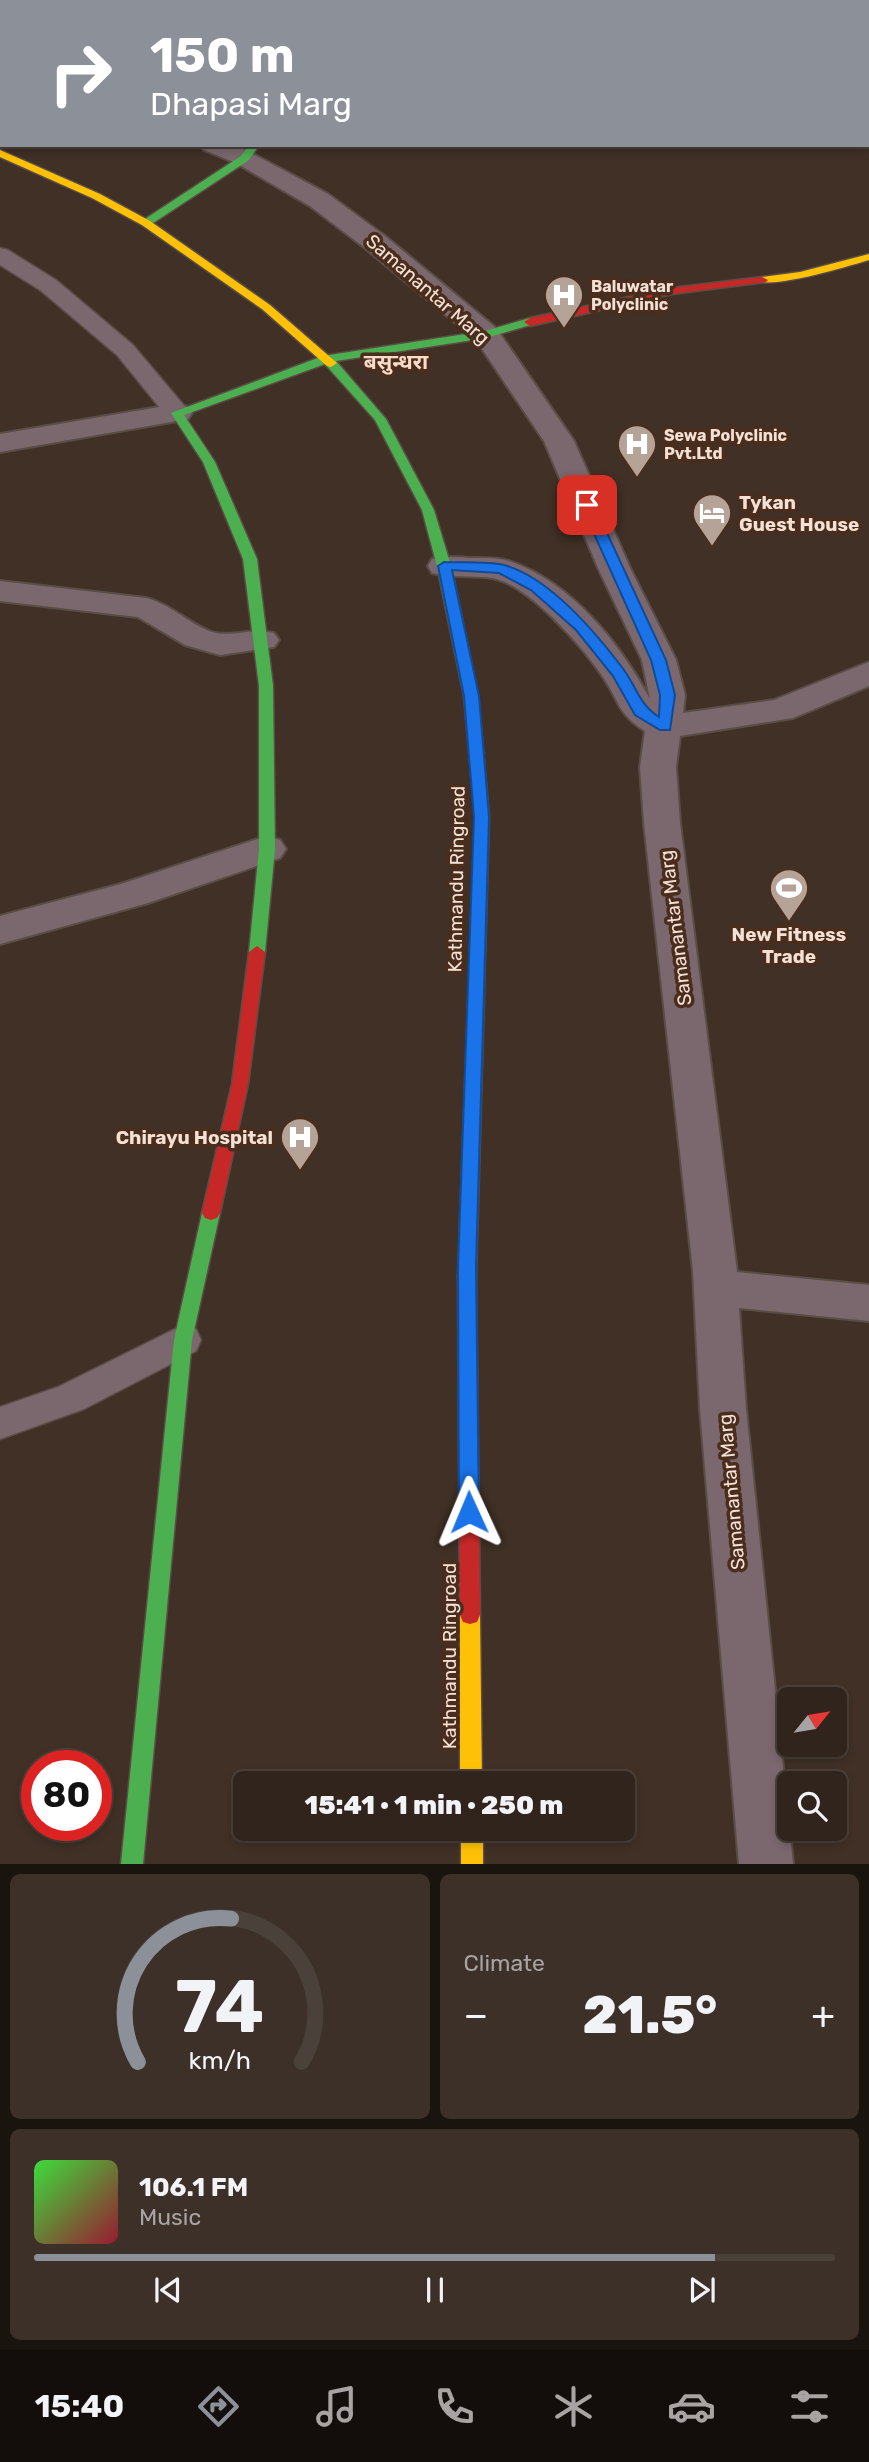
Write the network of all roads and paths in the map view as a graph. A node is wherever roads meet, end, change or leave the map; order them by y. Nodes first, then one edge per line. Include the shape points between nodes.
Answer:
1 (237, 149) edge
2 (0, 153) edge
3 (146, 223) junction
4 (0, 255) edge
5 (869, 257) edge
6 (486, 334) junction
7 (327, 359) junction
8 (177, 413) junction
9 (0, 443) edge
10 (444, 566) junction
11 (0, 592) edge
12 (262, 640) junction
13 (869, 673) edge
14 (665, 727) junction
15 (267, 849) junction
16 (0, 930) edge
17 (715, 1288) junction
18 (869, 1303) edge
19 (183, 1340) junction
20 (0, 1423) edge
21 (471, 1771) edge
22 (472, 1841) edge
23 (132, 1864) edge
24 (472, 1864) edge
25 (766, 1864) edge

1 - 3 main road
1 - 6 street, Samanantar Marg via 319,200
2 - 3 main road, Kathmandu Ringroad
3 - 7 main road, Kathmandu Ringroad via 266,307
4 - 8 lane via 48,285 115,341
5 - 6 main road via 800,275 672,291
6 - 7 main road
6 - 14 street, Samanantar Marg via 559,441 659,660 668,695
7 - 8 main road
7 - 10 main road, Kathmandu Ringroad via 380,419 428,510
8 - 9 street
8 - 12 main road via 209,462 250,559
10 - 14 street via 501,569 536,587 581,626 619,674 640,712
10 - 21 main road, Kathmandu Ringroad via 471,696 482,817 467,1267
11 - 12 street via 146,608 197,638 220,644
12 - 15 main road
13 - 14 street via 780,709
14 - 17 street, Samanantar Marg via 658,767 662,823
15 - 16 street via 73,913
15 - 19 main road via 240,1084
17 - 18 street
17 - 25 street, Samanantar Marg
19 - 20 lane via 35,1413
19 - 23 main road
22 - 24 main road

